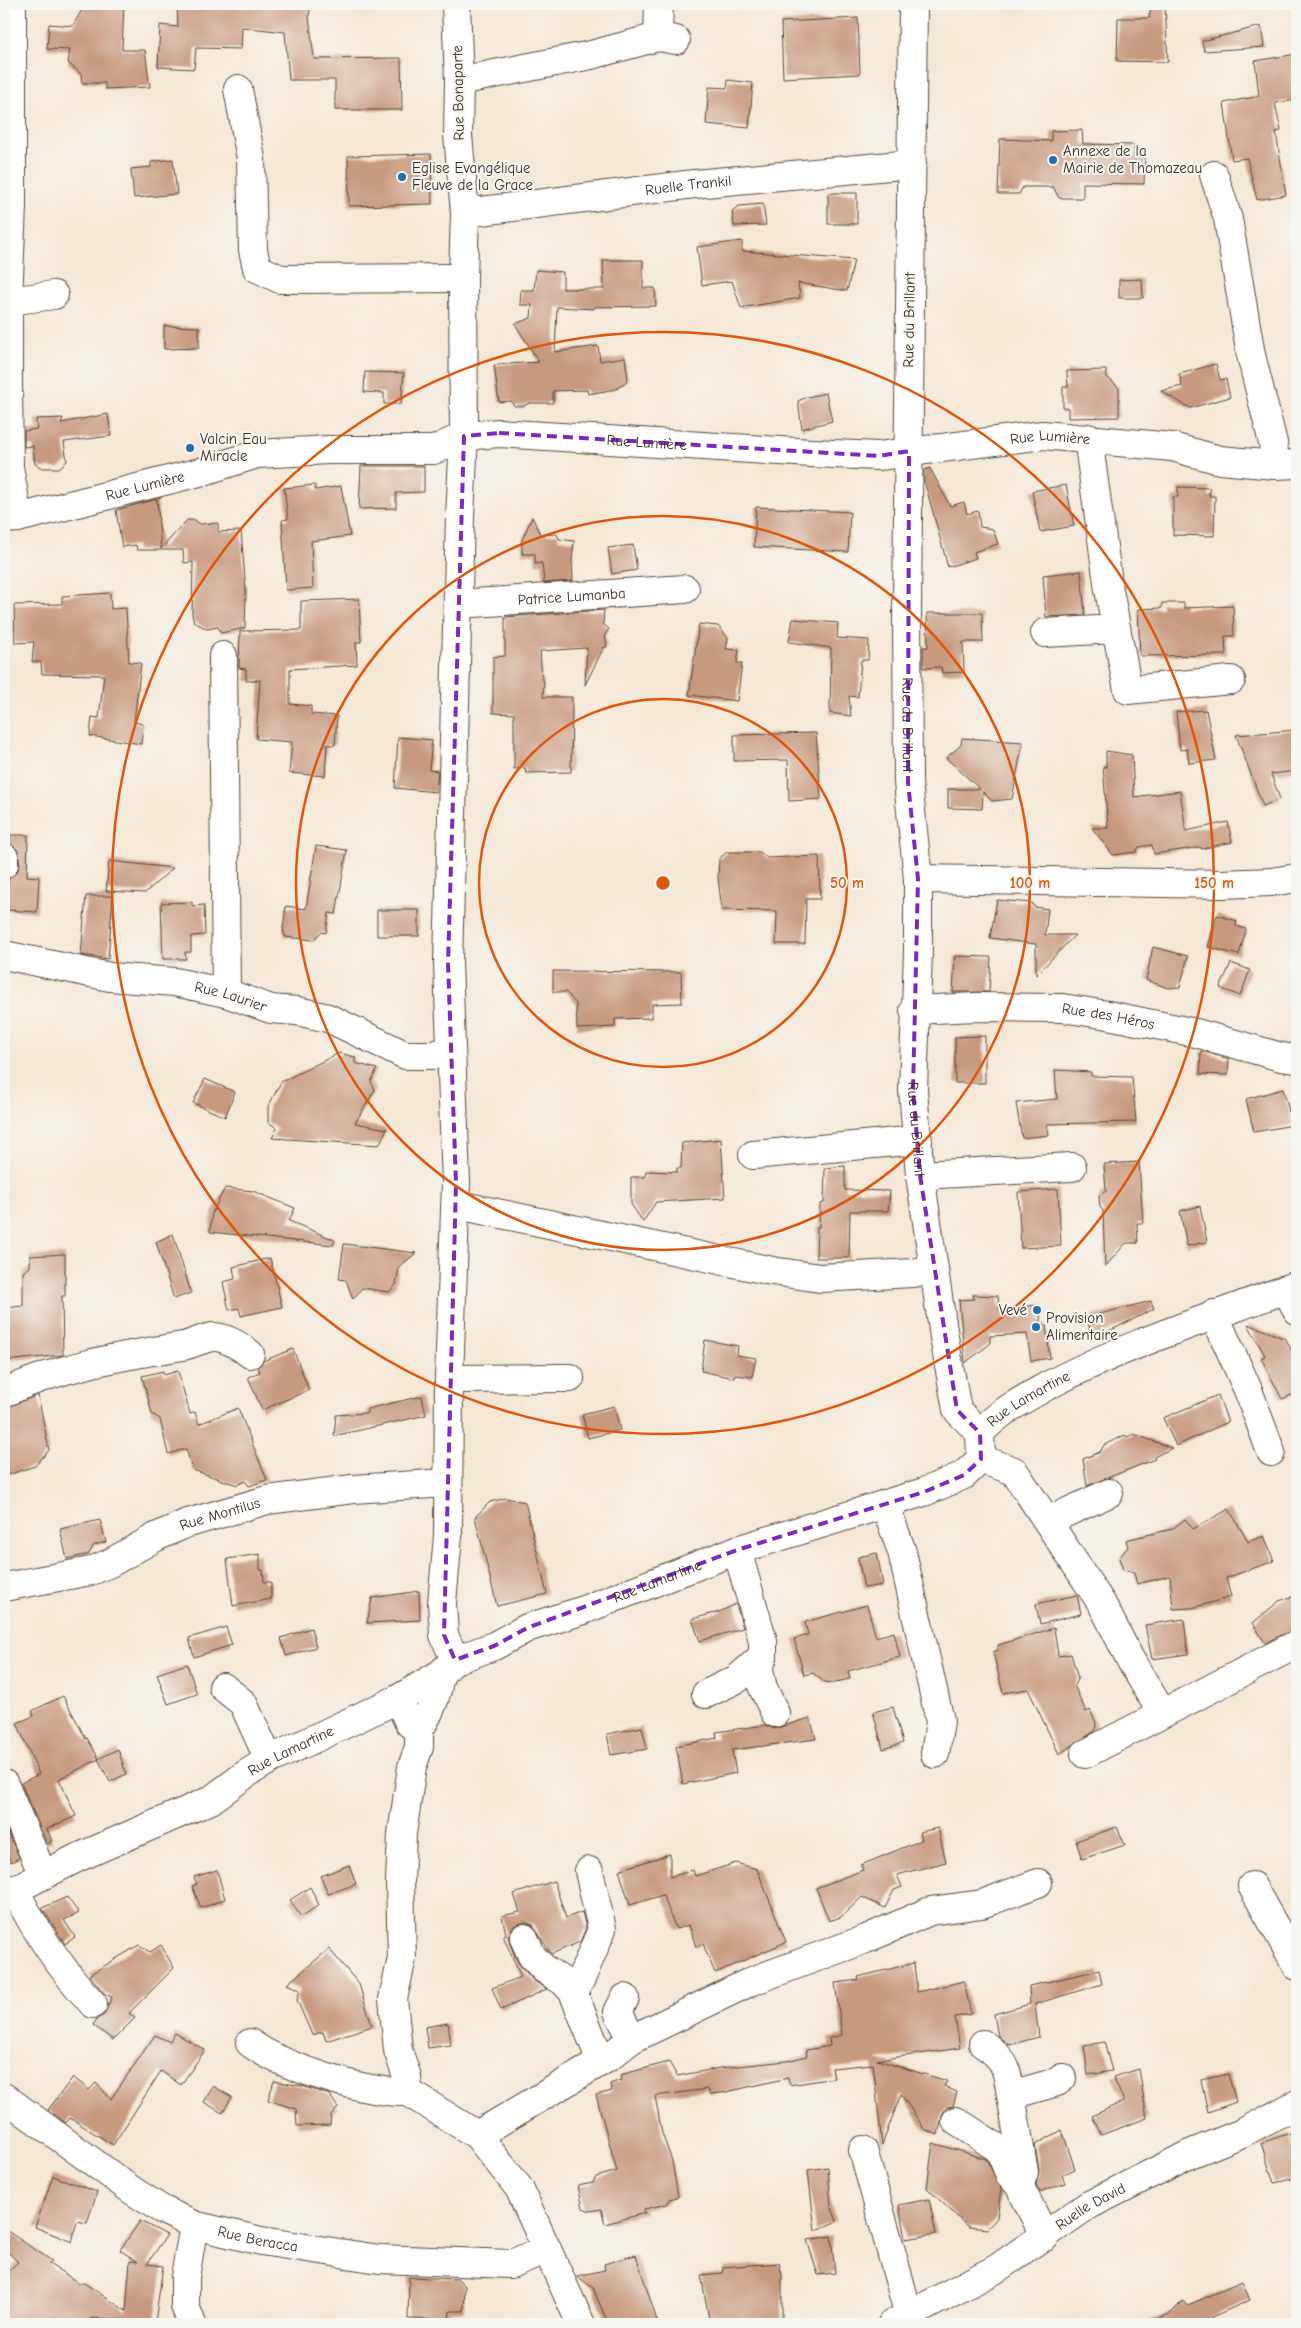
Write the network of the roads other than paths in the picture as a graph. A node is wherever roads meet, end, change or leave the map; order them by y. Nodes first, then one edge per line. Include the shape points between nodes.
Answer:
1 (12, 4) edge
2 (456, 4) edge
3 (659, 4) edge
4 (913, 4) edge
5 (459, 81) junction
6 (238, 89) dead end
7 (912, 164) junction
8 (1214, 175) dead end
9 (465, 213) junction
10 (463, 278) junction
11 (54, 295) dead end
12 (8, 301) junction
13 (464, 436) junction
14 (1088, 438) junction
15 (909, 451) junction
16 (1286, 465) edge
17 (11, 518) edge
18 (685, 589) dead end
19 (458, 604) junction
20 (1116, 629) junction
21 (1045, 633) dead end
22 (223, 656) dead end
23 (1231, 680) dead end
24 (4, 857) edge
25 (4, 864) edge
26 (1297, 878) edge
27 (918, 879) junction
28 (4, 955) edge
29 (226, 993) junction
30 (914, 1010) junction
31 (450, 1051) junction
32 (1297, 1059) edge
33 (918, 1140) junction
34 (753, 1155) dead end
35 (1072, 1167) dead end
36 (920, 1175) junction
37 (454, 1207) junction
38 (934, 1269) junction
39 (1294, 1295) edge
40 (1214, 1314) junction
41 (250, 1354) dead end
42 (570, 1378) dead end
43 (449, 1379) junction
44 (4, 1393) edge
45 (981, 1446) junction
46 (1270, 1452) dead end
47 (447, 1483) junction
48 (1109, 1493) dead end
49 (885, 1504) junction
50 (1048, 1521) junction
51 (737, 1550) junction
52 (4, 1586) edge
53 (1297, 1644) edge
54 (763, 1656) junction
55 (447, 1667) junction
56 (223, 1687) dead end
57 (706, 1694) dead end
58 (398, 1699) junction
59 (775, 1713) dead end
60 (1162, 1713) junction
61 (419, 1730) junction
62 (935, 1754) dead end
63 (1085, 1754) dead end
64 (268, 1760) junction
65 (4, 1784) edge
66 (43, 1875) junction
67 (598, 1881) dead end
68 (1038, 1884) dead end
69 (1252, 1886) dead end
70 (10, 1892) edge
71 (524, 1938) dead end
72 (1297, 1966) edge
73 (573, 1992) junction
74 (624, 1998) dead end
75 (93, 2004) dead end
76 (632, 2040) junction
77 (250, 2043) dead end
78 (983, 2044) dead end
79 (601, 2061) junction
80 (1062, 2078) dead end
81 (408, 2092) junction
82 (1011, 2095) junction
83 (4, 2097) edge
84 (1297, 2104) edge
85 (956, 2121) dead end
86 (477, 2135) junction
87 (863, 2150) dead end
88 (1019, 2185) junction
89 (194, 2225) junction
90 (1045, 2236) junction
91 (548, 2249) junction
92 (917, 2318) edge
93 (192, 2324) edge
94 (581, 2324) edge

1 - 12 street via 12,206
2 - 5 street, Rue Bonaparte
3 - 5 street via 667,38
4 - 7 street, Rue du Brillant
5 - 9 street, Rue Bonaparte via 458,135
6 - 10 street via 251,158 253,250 257,268 280,279
7 - 9 street, Ruelle Trankil via 694,184
7 - 15 street, Rue du Brillant
8 - 16 street via 1228,218 1251,355 1274,443
9 - 10 street, Rue Bonaparte
10 - 13 street, Rue Bonaparte
11 - 12 street
12 - 17 street
13 - 15 street, Rue Lumière via 500,433 869,455
13 - 17 street, Rue Lumière via 434,450 257,454 204,471
13 - 19 street, Rue Bonaparte
14 - 15 street, Rue Lumière via 1044,436
14 - 16 street, Rue Lumière via 1172,447 1220,460
14 - 20 street
15 - 27 street, Rue du Brillant via 908,782
18 - 19 street, Patrice Lumanba
19 - 31 street, Rue Bonaparte via 448,963
20 - 21 street
20 - 23 street via 1128,690
22 - 29 street
24 - 25 street
26 - 27 street via 1222,884
27 - 30 street, Rue du Brillant
28 - 29 street, Rue Laurier via 110,977 175,982
29 - 31 street, Rue Laurier via 271,1010 297,1011 328,1018 405,1055
30 - 32 street, Rue des Héros via 1062,1008 1108,1014 1196,1033
30 - 33 street, Rue du Brillant via 913,1090
31 - 37 street, Rue Bonaparte via 456,1183
33 - 34 street
33 - 36 street, Rue du Brillant
35 - 36 street
36 - 38 street, Rue du Brillant
37 - 38 street via 468,1207 772,1271 820,1278
37 - 43 street, Rue Bonaparte
38 - 45 street, Rue du Brillant via 957,1410
39 - 40 street, Rue Lamartine
40 - 45 street, Rue Lamartine via 1077,1370 1001,1413
40 - 46 street via 1248,1390
41 - 44 street via 213,1337 192,1345 115,1357 65,1370
42 - 43 street
43 - 47 street, Rue Bonaparte
45 - 49 street, Rue Lamartine via 964,1476
45 - 50 street via 1014,1471
47 - 52 street, Rue Montilus via 353,1489 267,1500 186,1524 91,1571
47 - 55 street, Rue Bonaparte via 448,1536 442,1603
48 - 50 street
49 - 51 street, Rue Lamartine
49 - 62 street via 902,1552 940,1721
50 - 60 street via 1102,1604
51 - 54 street via 763,1641
51 - 55 street, Rue Lamartine via 581,1611 527,1628
53 - 60 street
54 - 57 street via 737,1679
54 - 59 street via 759,1670 763,1688
55 - 58 street, Rue Lamartine
55 - 61 street via 438,1696
56 - 64 street via 243,1703
58 - 61 street via 409,1723
58 - 64 street, Rue Lamartine
60 - 63 street
61 - 81 street via 419,1747 412,1767 402,1834 402,1958 393,1999 398,2050 407,2077
64 - 66 street, Rue Lamartine via 211,1800
65 - 66 street
66 - 70 street, Rue Lamartine
67 - 73 street via 602,1929 582,1979
68 - 76 street via 982,1904 930,1910 866,1939 752,1981
69 - 72 street
70 - 75 street via 74,1983
71 - 73 street via 532,1956
73 - 79 street
74 - 76 street via 618,2012
76 - 79 street
77 - 81 street via 269,2056 335,2079 395,2093
78 - 82 street via 1006,2065
79 - 86 street
80 - 82 street via 1058,2082
81 - 86 street
82 - 88 street via 1024,2172
83 - 89 street, Rue Beracca via 130,2190
84 - 90 street, Ruelle David via 1103,2197
85 - 88 street via 999,2149 1010,2175
86 - 91 street via 519,2188
87 - 92 street
88 - 90 street
89 - 91 street, Rue Beracca via 261,2241 379,2259 511,2264
89 - 93 street via 185,2277 185,2306
90 - 92 street, Ruelle David
91 - 94 street

